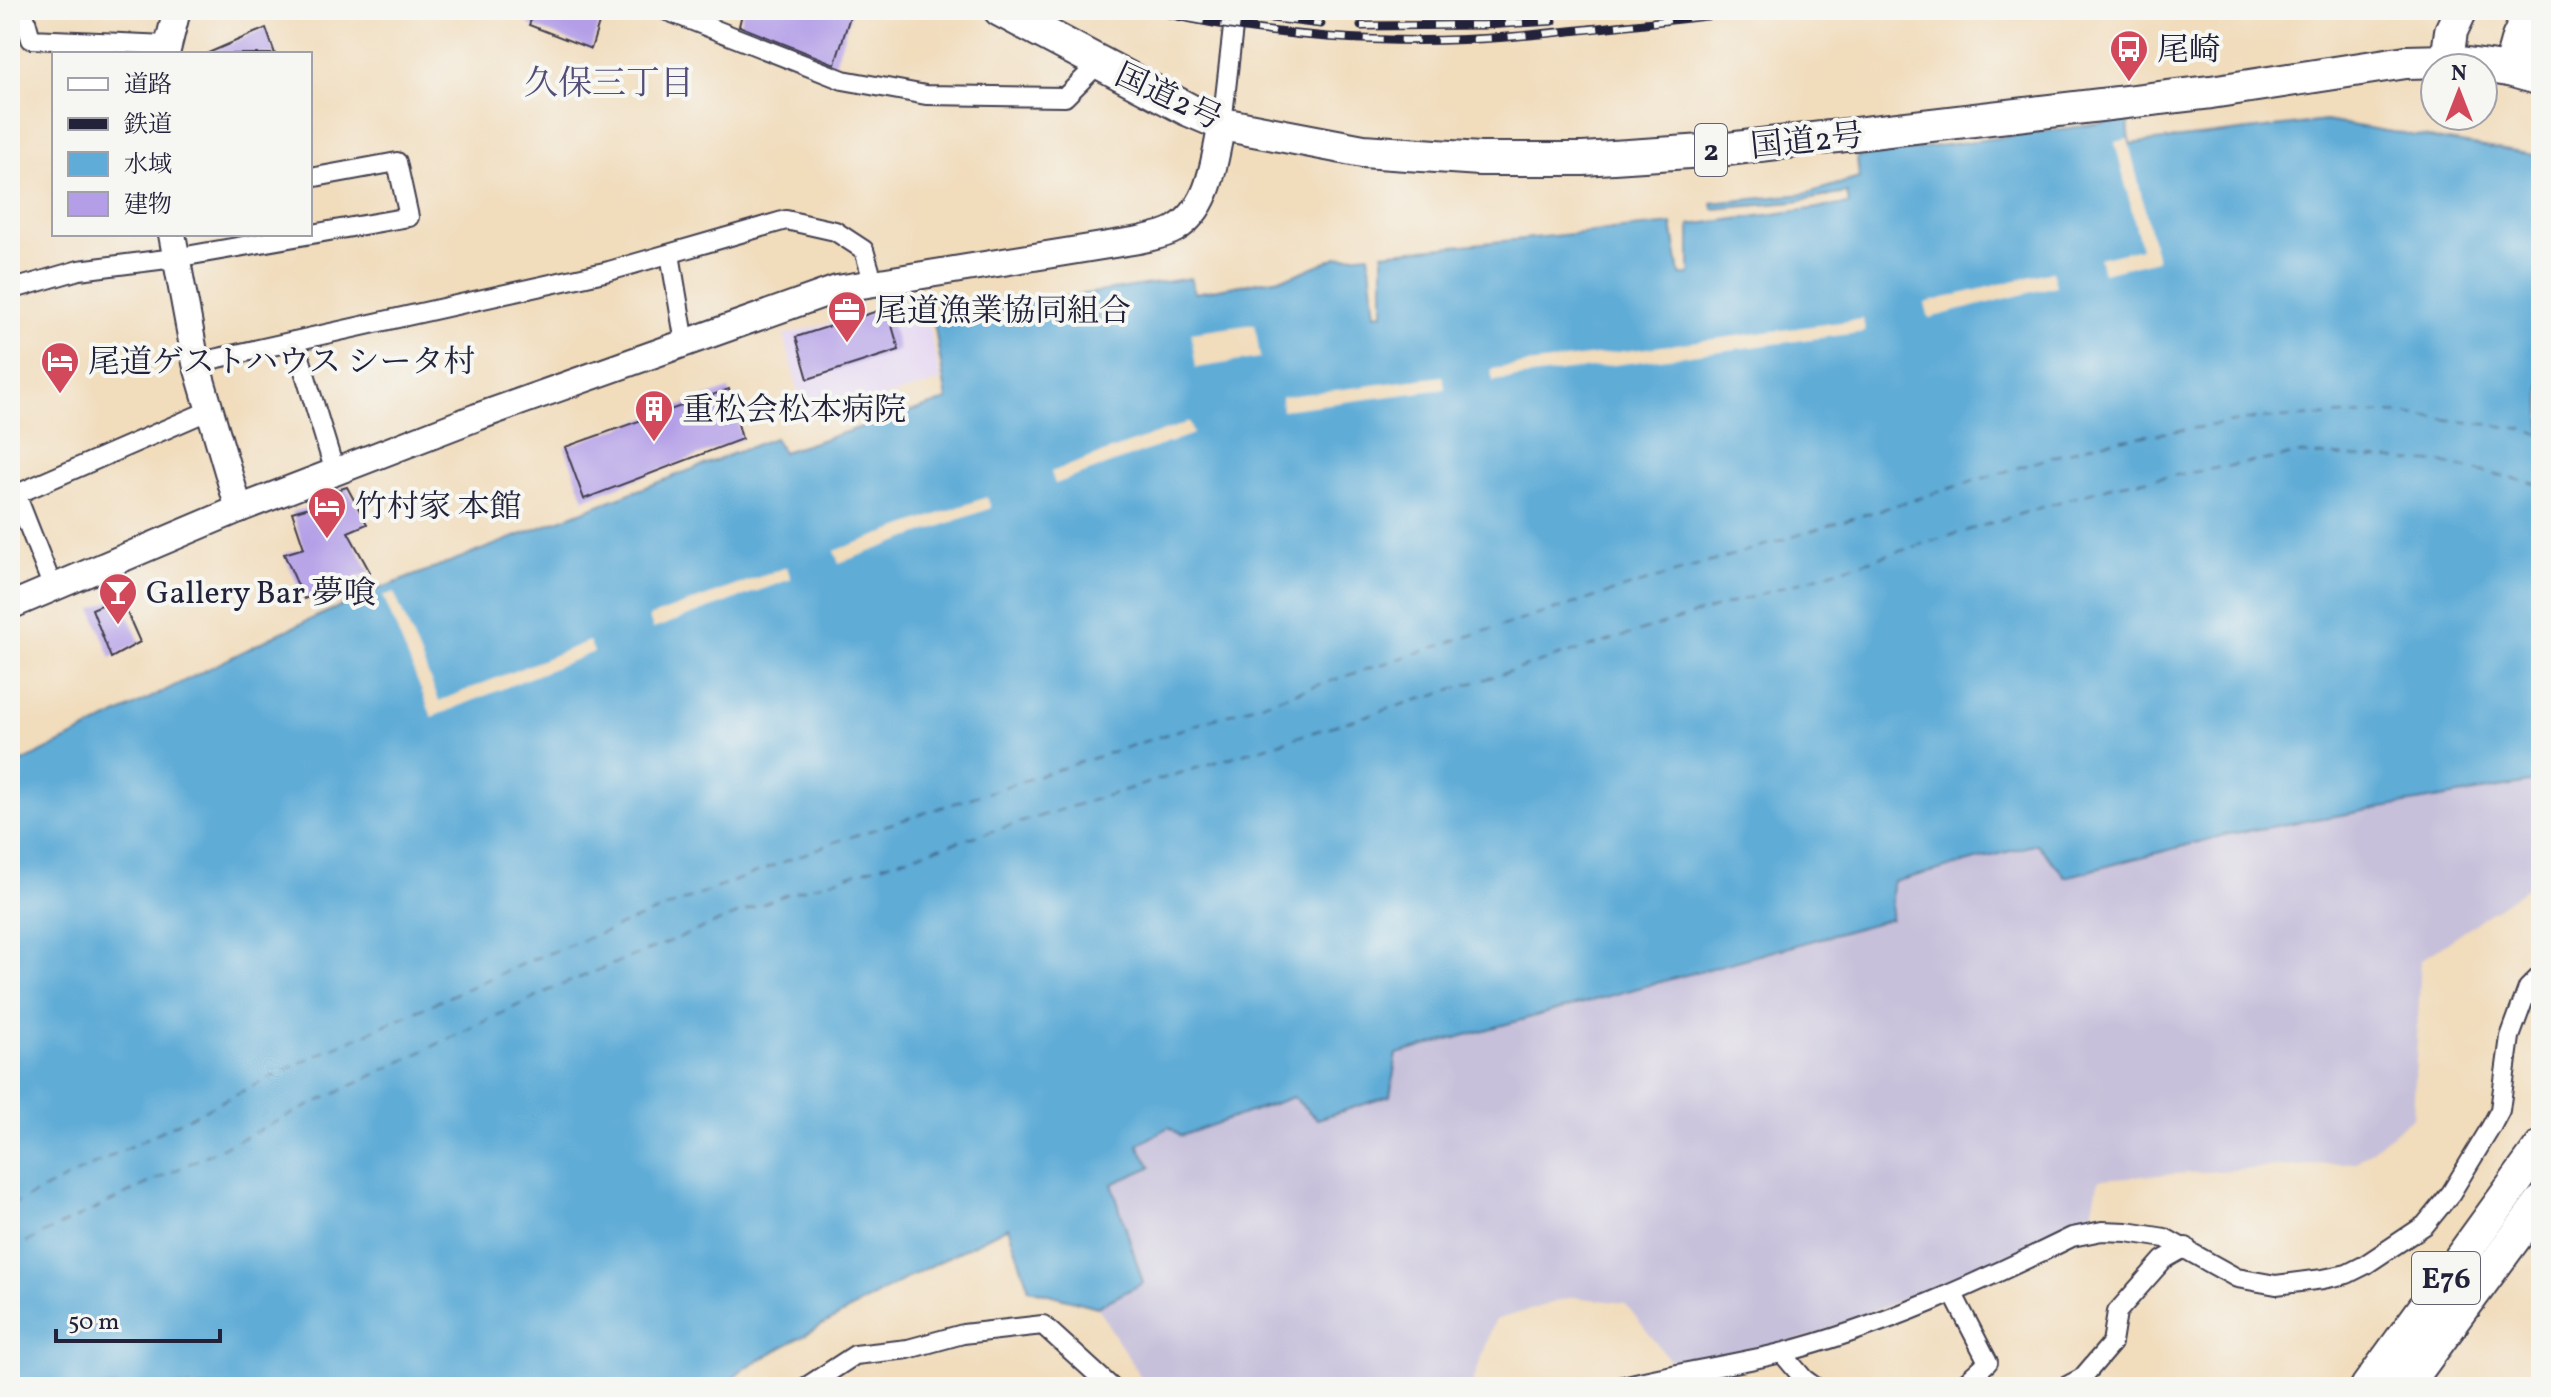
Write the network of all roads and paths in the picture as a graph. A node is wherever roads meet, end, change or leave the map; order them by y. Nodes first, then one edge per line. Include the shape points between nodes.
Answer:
1 (23, 10) edge
2 (177, 10) edge
3 (665, 10) edge
4 (1000, 10) edge
5 (1235, 10) edge
6 (2461, 10) edge
7 (2531, 10) edge
8 (166, 49) edge
9 (2448, 52) edge
10 (1099, 63) junction
11 (2419, 63) edge
12 (2499, 69) edge
13 (2509, 70) junction
14 (2541, 79) edge
15 (1222, 124) junction
16 (312, 178) edge
17 (312, 229) edge
18 (255, 236) edge
19 (174, 246) edge
20 (670, 254) junction
21 (873, 281) junction
22 (10, 290) edge
23 (295, 341) junction
24 (685, 343) junction
25 (196, 363) junction
26 (210, 410) junction
27 (335, 472) junction
28 (13, 496) edge
29 (239, 509) junction
30 (53, 588) junction
31 (10, 606) edge
32 (2541, 975) edge
33 (2541, 1147) edge
34 (2541, 1202) edge
35 (2186, 1247) junction
36 (1953, 1294) junction
37 (1782, 1353) junction
38 (1804, 1384) edge
39 (806, 1387) edge
40 (1111, 1387) edge
41 (1619, 1387) edge
42 (1971, 1387) edge
43 (2065, 1387) edge
44 (2367, 1387) edge
45 (2405, 1387) edge

1 - 8 street via 31,39
2 - 8 street
3 - 10 street via 843,80 926,95 1065,97
4 - 10 highway, 国道2号 / 2
5 - 15 street
6 - 9 highway
7 - 13 highway
10 - 15 highway, 国道2号 / 2
11 - 15 highway, 国道2号 / 2 via 2042,113 1719,150 1583,159 1363,151
12 - 13 highway, 国道2号 / 2
13 - 14 highway, 国道2号 / 2
15 - 21 street via 1207,189 1196,212 1174,230 1139,240
16 - 17 street via 397,162 409,217
18 - 19 street
19 - 22 street
19 - 25 street
20 - 21 street via 786,220 835,231 864,250
20 - 23 street
20 - 24 street
21 - 24 street
23 - 25 street
23 - 27 street
24 - 27 street
25 - 26 street
26 - 28 street
26 - 29 street
27 - 29 street
28 - 30 street
29 - 30 street
30 - 31 street
32 - 35 street via 2528,988 2510,1037 2500,1110 2451,1193 2416,1234 2347,1274 2276,1285 2237,1278
33 - 44 highway, E76
34 - 45 highway, E76
35 - 36 street via 2147,1234 2085,1234
35 - 43 street via 2163,1260 2117,1312 2112,1343 2082,1378
36 - 37 street
36 - 42 street via 1988,1362 1968,1380
37 - 38 street
37 - 41 street
39 - 40 street via 855,1355 1043,1325

